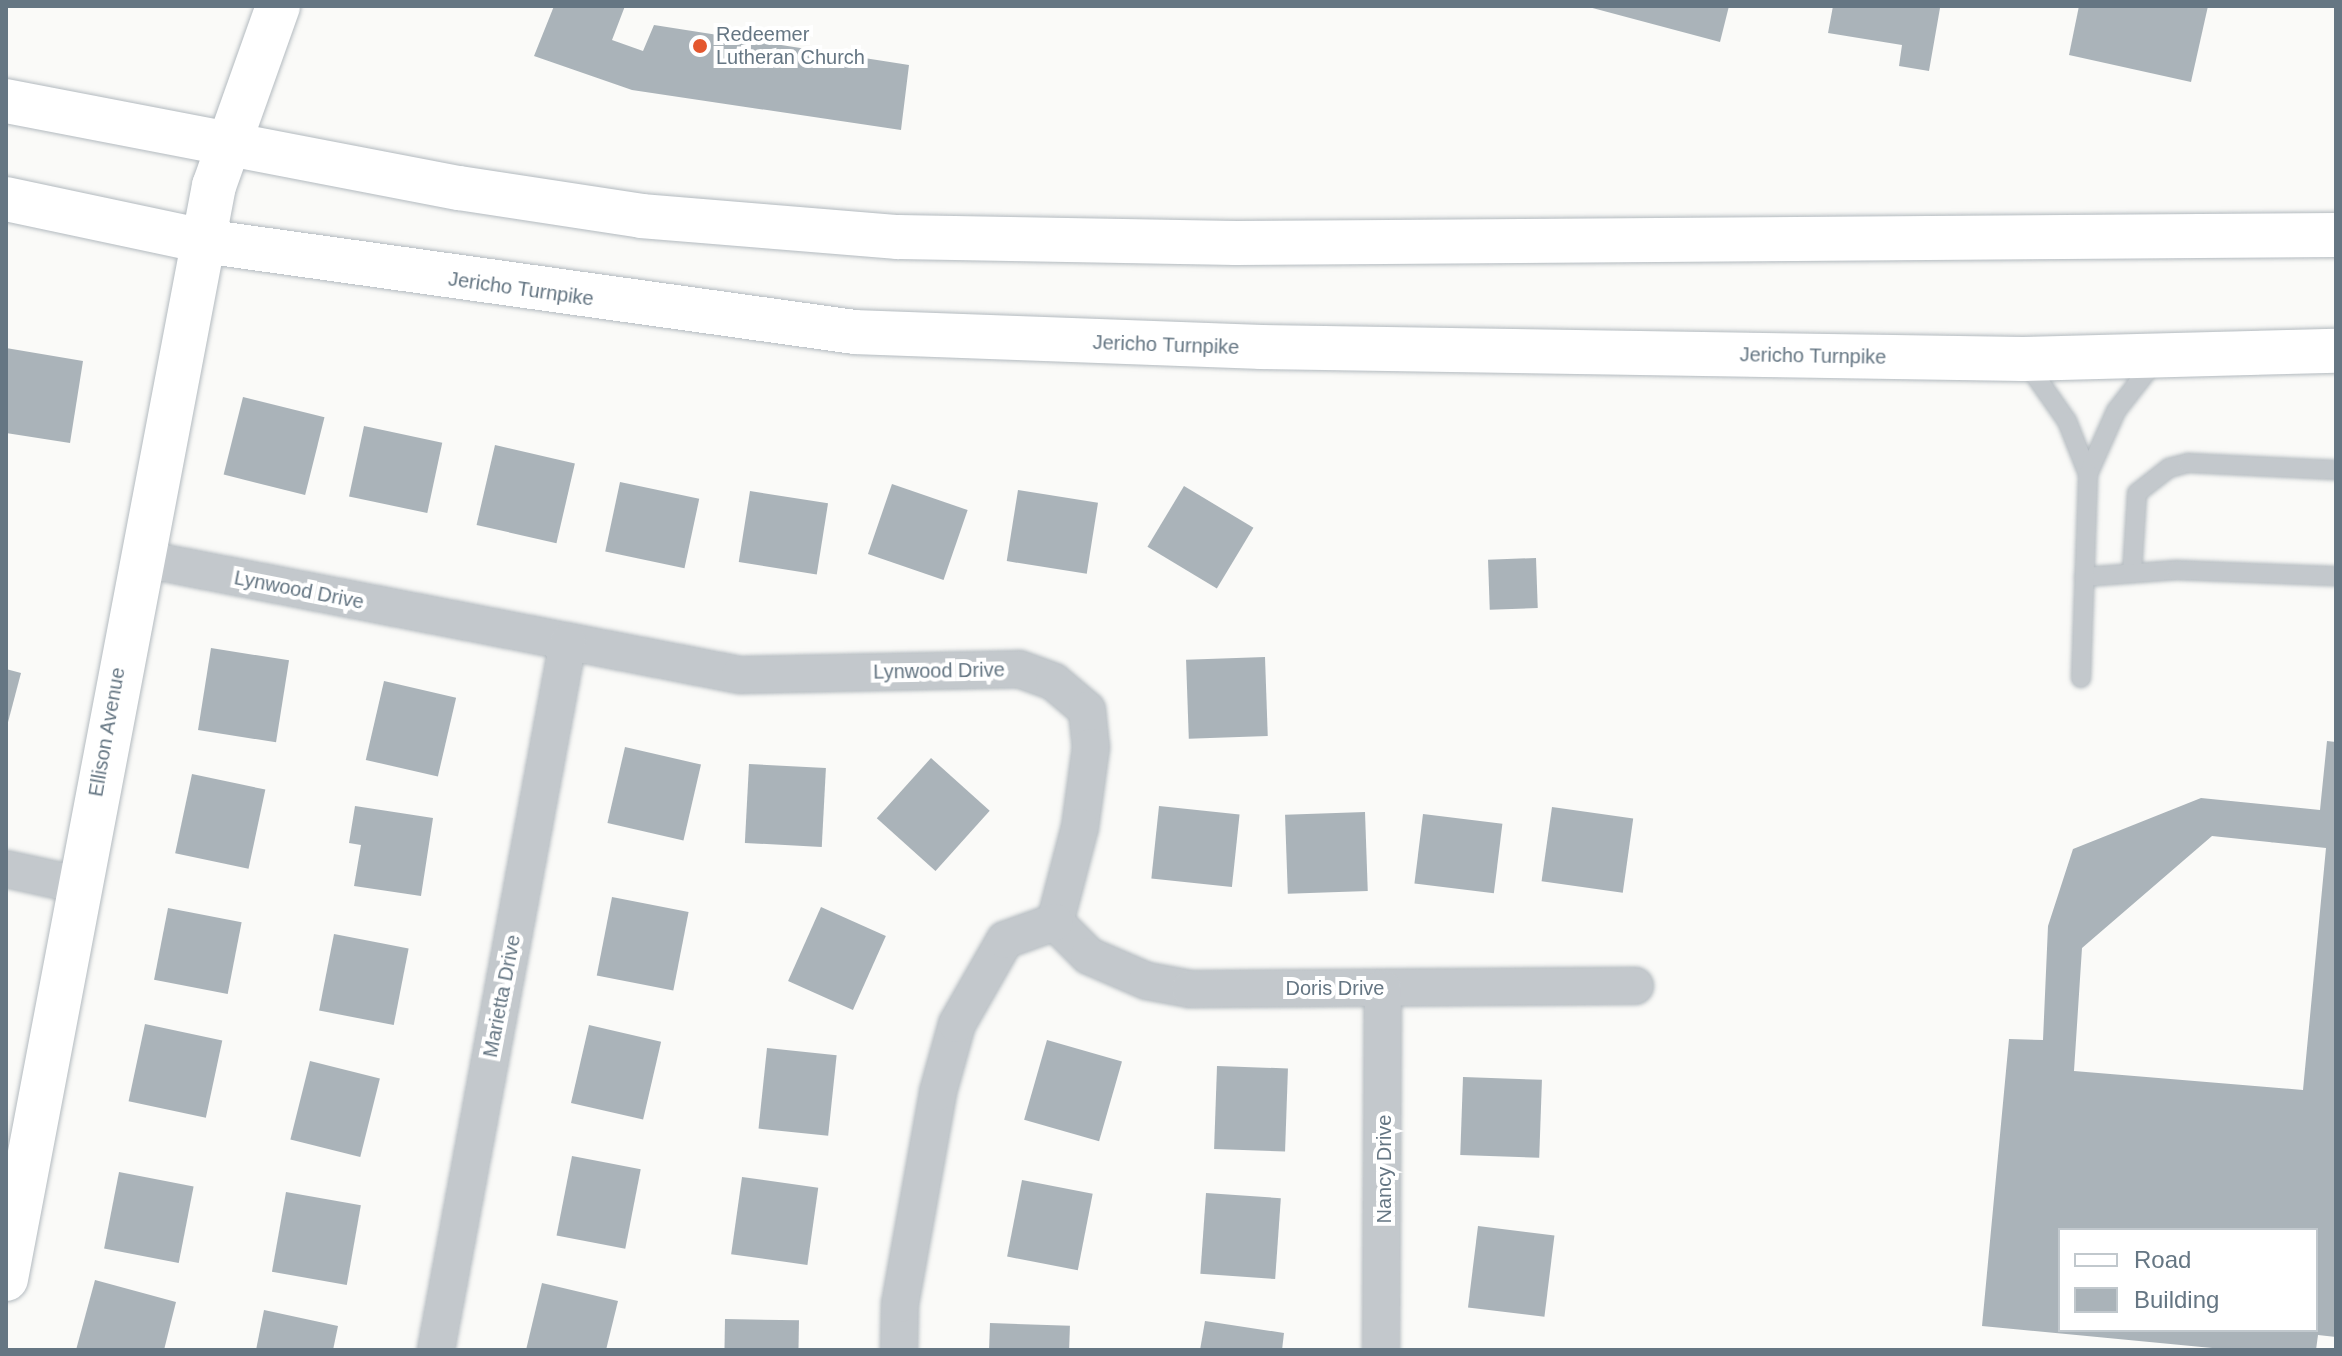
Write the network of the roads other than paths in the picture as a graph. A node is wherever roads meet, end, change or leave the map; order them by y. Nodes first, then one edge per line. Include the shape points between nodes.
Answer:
1 (278, 6) edge
2 (6, 101) edge
3 (228, 144) junction
4 (6, 199) edge
5 (2336, 235) edge
6 (203, 241) junction
7 (2336, 351) edge
8 (2157, 358) junction
9 (2023, 359) junction
10 (2336, 470) edge
11 (2088, 474) junction
12 (139, 558) junction
13 (2132, 573) junction
14 (2336, 576) edge
15 (2084, 577) junction
16 (568, 642) junction
17 (2081, 678) dead end
18 (6, 869) edge
19 (79, 885) junction
20 (1055, 922) junction
21 (1635, 986) dead end
22 (1383, 988) junction
23 (6, 1279) edge
24 (436, 1350) edge
25 (899, 1350) edge
26 (1381, 1350) edge

1 - 3 main road, Ellison Avenue
2 - 3 main road
3 - 5 main road via 641,216 898,237 1251,243
3 - 6 main road, Ellison Avenue
4 - 6 main road, Jericho Turnpike
6 - 9 main road, Jericho Turnpike via 855,332 1261,347
6 - 12 main road, Ellison Avenue
7 - 8 main road, Jericho Turnpike
8 - 9 main road, Jericho Turnpike
8 - 11 lane via 2116,411
9 - 11 lane via 2067,421
10 - 13 lane via 2188,463 2169,468 2137,493
11 - 15 lane
12 - 16 street, Lynwood Drive
12 - 19 main road, Ellison Avenue
13 - 14 lane
13 - 15 lane
15 - 17 lane
16 - 20 street, Lynwood Drive via 740,675 1019,669 1054,682 1087,710 1091,747 1080,827
16 - 24 street, Marietta Drive
18 - 19 street
19 - 23 main road, Ellison Avenue
20 - 22 street, Doris Drive via 1089,956 1147,981 1190,989
20 - 25 street via 1005,940 957,1024 938,1092 905,1274
21 - 22 street, Doris Drive
22 - 26 street, Nancy Drive

